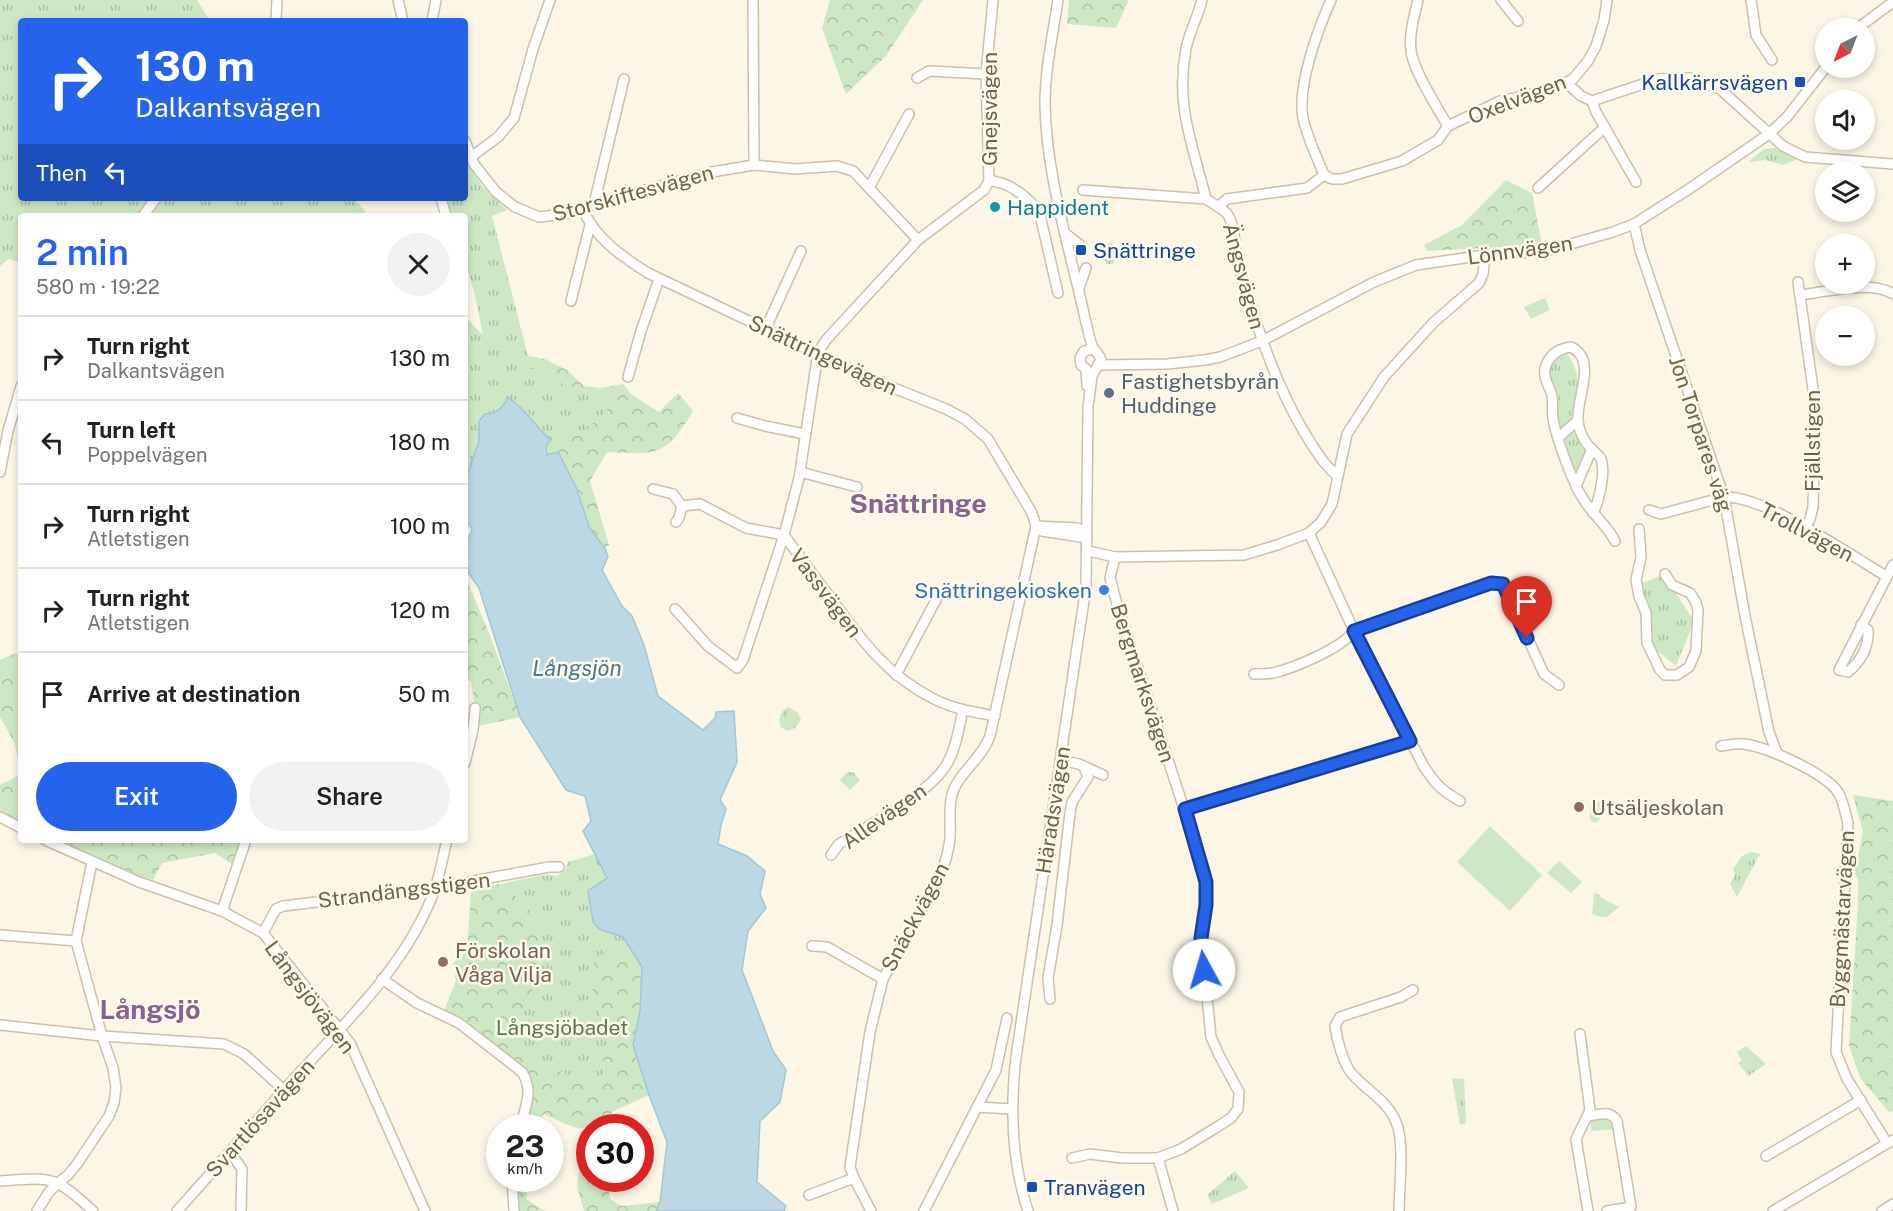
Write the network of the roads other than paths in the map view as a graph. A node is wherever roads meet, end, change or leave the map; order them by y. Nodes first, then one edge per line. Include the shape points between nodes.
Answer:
1 (277, 0) edge
2 (398, 0) edge
3 (436, 0) edge
4 (550, 0) edge
5 (753, 0) edge
6 (993, 0) edge
7 (1058, 0) edge
8 (1202, 0) edge
9 (1331, 0) edge
10 (1418, 0) edge
11 (1501, 0) edge
12 (1607, 0) edge
13 (1751, 0) edge
14 (1893, 2) edge
15 (276, 18) edge
16 (402, 18) edge
17 (433, 18) edge
18 (1871, 18) edge
19 (1518, 21) dead end
20 (1772, 60) dead end
21 (986, 74) junction
22 (918, 78) dead end
23 (1817, 78) edge
24 (624, 79) dead end
25 (1567, 82) junction
26 (1593, 101) junction
27 (909, 114) dead end
28 (1448, 126) junction
29 (1605, 127) junction
30 (1769, 134) junction
31 (470, 163) edge
32 (1893, 164) edge
33 (754, 165) junction
34 (1324, 175) junction
35 (989, 181) junction
36 (1636, 182) dead end
37 (869, 188) junction
38 (1538, 188) dead end
39 (1083, 190) dead end
40 (1206, 199) junction
41 (594, 204) junction
42 (1218, 207) junction
43 (582, 208) junction
44 (1634, 224) junction
45 (590, 225) junction
46 (1066, 234) junction
47 (918, 240) junction
48 (1079, 244) dead end
49 (801, 251) dead end
50 (1485, 255) junction
51 (1086, 268) dead end
52 (659, 279) junction
53 (1798, 282) dead end
54 (1079, 290) junction
55 (1058, 293) dead end
56 (1893, 294) edge
57 (1800, 295) junction
58 (571, 301) dead end
59 (766, 328) junction
60 (1262, 341) junction
61 (1090, 349) junction
62 (818, 353) junction
63 (1095, 365) junction
64 (627, 377) dead end
65 (18, 396) edge
66 (737, 418) dead end
67 (1578, 420) junction
68 (805, 434) junction
69 (1559, 437) junction
70 (1592, 449) junction
71 (0, 472) edge
72 (800, 472) junction
73 (1338, 476) junction
74 (1576, 486) junction
75 (857, 487) dead end
76 (653, 489) dead end
77 (1724, 497) junction
78 (682, 506) junction
79 (1649, 510) dead end
80 (1593, 513) junction
81 (676, 522) dead end
82 (1036, 526) junction
83 (1805, 528) junction
84 (1639, 529) dead end
85 (1309, 532) junction
86 (784, 535) junction
87 (1087, 535) junction
88 (1615, 541) dead end
89 (1088, 551) junction
90 (1115, 557) junction
91 (1893, 566) edge
92 (1665, 574) dead end
93 (1886, 576) junction
94 (936, 600) dead end
95 (675, 609) dead end
96 (1861, 625) junction
97 (1354, 631) junction
98 (1254, 674) dead end
99 (896, 675) junction
100 (1558, 685) dead end
101 (475, 708) dead end
102 (963, 710) junction
103 (995, 716) junction
104 (1410, 741) junction
105 (1721, 746) dead end
106 (468, 747) edge
107 (1777, 753) junction
108 (1061, 759) junction
109 (1084, 767) junction
110 (1103, 775) dead end
111 (1460, 801) dead end
112 (1185, 809) junction
113 (0, 817) edge
114 (18, 826) edge
115 (51, 843) edge
116 (245, 843) edge
117 (446, 843) edge
118 (831, 855) dead end
119 (92, 862) junction
120 (559, 867) dead end
121 (435, 888) junction
122 (222, 911) junction
123 (263, 933) junction
124 (0, 935) edge
125 (76, 941) junction
126 (812, 946) dead end
127 (382, 979) junction
128 (883, 979) junction
129 (1413, 990) dead end
130 (1050, 999) dead end
131 (1007, 1018) dead end
132 (0, 1026) edge
133 (340, 1030) junction
134 (1580, 1034) dead end
135 (102, 1036) junction
136 (284, 1090) junction
137 (1861, 1100) junction
138 (977, 1107) junction
139 (1011, 1109) junction
140 (524, 1114) edge
141 (1589, 1116) junction
142 (1890, 1142) edge
143 (230, 1152) junction
144 (1766, 1156) dead end
145 (1072, 1158) dead end
146 (1158, 1158) junction
147 (854, 1178) junction
148 (0, 1181) edge
149 (59, 1182) junction
150 (513, 1192) edge
151 (809, 1196) dead end
152 (37, 1211) edge
153 (93, 1211) edge
154 (177, 1211) edge
155 (241, 1211) edge
156 (425, 1211) edge
157 (514, 1211) edge
158 (871, 1211) edge
159 (924, 1211) edge
160 (1028, 1211) edge
161 (1173, 1211) edge
162 (1399, 1211) edge
163 (1588, 1211) edge
164 (1607, 1211) edge
165 (1773, 1211) edge

1 - 15 street
2 - 16 street
3 - 17 street
4 - 31 street via 514,118
5 - 33 street
6 - 21 street, Gnejsvägen
7 - 46 street, Häradsvägen via 1048,67 1046,135
8 - 40 street, Ängsvägen via 1186,45 1181,74 1184,116
9 - 34 street via 1309,60 1302,110
10 - 28 street via 1411,53
11 - 19 street
12 - 25 street, Oxelvägen via 1604,20 1588,61
13 - 20 street via 1756,35
14 - 18 street
21 - 22 street via 929,70
21 - 35 street, Gnejsvägen
23 - 30 street, Lönnvägen
24 - 41 street
25 - 26 street via 1581,96
25 - 28 street, Oxelvägen via 1545,92 1500,101
26 - 29 street
26 - 30 street via 1658,79 1690,78 1720,89
27 - 37 street
28 - 34 street, Oxelvägen via 1438,140 1402,161 1342,179
29 - 36 street
29 - 38 street
30 - 32 street via 1805,157
30 - 44 street, Lönnvägen
31 - 43 street, Storskiftesvägen via 496,192 531,215 554,216
33 - 37 street, Storskiftesvägen via 795,169 837,166 853,171
33 - 41 street, Storskiftesvägen via 681,179
34 - 42 street via 1307,188 1227,199
35 - 47 street via 984,190
35 - 55 street, Gnejsvägen via 1003,184 1035,206
37 - 47 street
39 - 40 street
40 - 42 street, Ängsvägen
41 - 43 street, Storskiftesvägen
42 - 60 street, Ängsvägen via 1226,213 1234,233 1238,265
43 - 45 street, Snättringevägen
44 - 50 street, Lönnvägen via 1546,251
44 - 77 street, Jon Torpares väg
45 - 52 street, Snättringevägen via 626,258
45 - 58 street
46 - 48 street
46 - 54 street, Häradsvägen
47 - 62 street
49 - 59 street
50 - 60 street, Lönnvägen via 1416,265 1394,273
50 - 73 street via 1479,282 1433,323 1384,377 1347,434
51 - 54 street
52 - 59 street, Snättringevägen
52 - 64 street
53 - 57 street, Fjällstigen
54 - 61 street, Häradsvägen
56 - 57 street via 1873,287
57 - 83 street, Fjällstigen via 1815,423 1812,507
59 - 62 street, Snättringevägen
60 - 63 street, Lönnvägen via 1205,360
60 - 73 street, Ängsvägen via 1295,417 1327,467
61 - 63 street
61 - 63 street, Häradsvägen via 1082,353 1081,365
62 - 68 street
62 - 82 street, Snättringevägen via 972,423 994,448
63 - 87 street, Häradsvägen via 1088,407
65 - 71 street
66 - 68 street
67 - 69 street
67 - 69 street via 1585,370 1580,354 1571,346 1552,355 1545,369
67 - 70 street
68 - 72 street
69 - 74 street
70 - 74 street
70 - 80 street via 1602,465 1600,493
72 - 75 street
72 - 86 street
73 - 85 street via 1332,504
74 - 80 street
76 - 78 street, Vassvägen via 673,494
77 - 79 street via 1662,514
77 - 83 street, Trollvägen via 1768,508
77 - 107 street, Jon Torpares väg via 1745,616 1772,745
78 - 81 street
78 - 86 street, Vassvägen via 700,504 746,528
80 - 88 street
82 - 87 street via 1042,531
82 - 103 street, Snäckvägen
83 - 93 street, Trollvägen
84 - 92 street via 1641,557 1636,580 1646,613 1647,643 1660,670 1670,676 1684,672 1693,661 1698,610 1690,594 1672,585
85 - 90 street via 1244,555
85 - 97 street
86 - 95 street via 737,668 708,646
86 - 99 street, Vassvägen via 861,640
87 - 89 street, Häradsvägen
89 - 90 street
89 - 108 street, Häradsvägen
90 - 112 street, Bergmarksvägen via 1110,578
91 - 93 street
93 - 96 street
94 - 99 street
96 - 96 street via 1849,649 1839,670 1848,672 1867,648 1868,630
97 - 98 street via 1313,658 1273,673
97 - 100 street via 1491,583 1503,584 1544,674
97 - 104 street
99 - 102 street, Vassvägen via 936,700
101 - 106 street
102 - 103 street, Vassvägen
102 - 118 street, Allevägen via 952,752 939,776 839,844
103 - 128 street, Snäckvägen via 988,744 952,795 949,848 941,875
104 - 111 street via 1435,785
104 - 112 street
105 - 107 street, Byggmästarvägen via 1743,744
107 - 137 street, Byggmästarvägen via 1830,783 1844,804 1848,823 1836,1052
108 - 109 street
108 - 139 street, Häradsvägen
109 - 110 street
109 - 130 street, Häradsvägen via 1088,777 1072,802 1070,813 1048,981
112 - 146 street, Bergmarksvägen via 1206,882 1201,938 1211,1037 1239,1092 1239,1101 1231,1118 1181,1149
113 - 114 street
115 - 119 street, Långsjövägen
116 - 122 street
117 - 121 street, Svartlösavägen
119 - 122 street, Långsjövägen
119 - 125 street
120 - 121 street, Strandängsstigen
121 - 123 street, Strandängsstigen via 283,906 276,909
121 - 127 street, Svartlösavägen via 402,951
122 - 123 street, Långsjövägen
123 - 133 street, Långsjövägen
124 - 125 street
125 - 135 street
126 - 128 street via 826,947
127 - 133 street, Svartlösavägen
127 - 140 street via 417,1003 459,1023 522,1072 530,1090
128 - 147 street, Snäckvägen via 870,1032 851,1157
129 - 162 street via 1401,998 1340,1017 1335,1026 1350,1071 1386,1103 1396,1122 1400,1136
131 - 138 street via 996,1070
132 - 135 street
133 - 136 street, Svartlösavägen
133 - 156 street, Långsjövägen via 350,1043
134 - 141 street
135 - 136 street via 224,1044 244,1054
135 - 149 street via 113,1068 114,1103 77,1164
136 - 143 street, Svartlösavägen
137 - 142 street, Byggmästarvägen
137 - 144 street
138 - 139 street
138 - 159 street
139 - 160 street, Häradsvägen via 1016,1164
141 - 163 street via 1576,1139
141 - 164 street via 1607,1113 1617,1121 1631,1207
142 - 165 street
143 - 154 street, Svartlösavägen
143 - 155 street via 242,1169
145 - 146 street via 1090,1154
146 - 161 street
147 - 151 street
147 - 158 street, Snäckvägen
148 - 149 street via 42,1178
149 - 152 street
149 - 153 street
150 - 157 street

